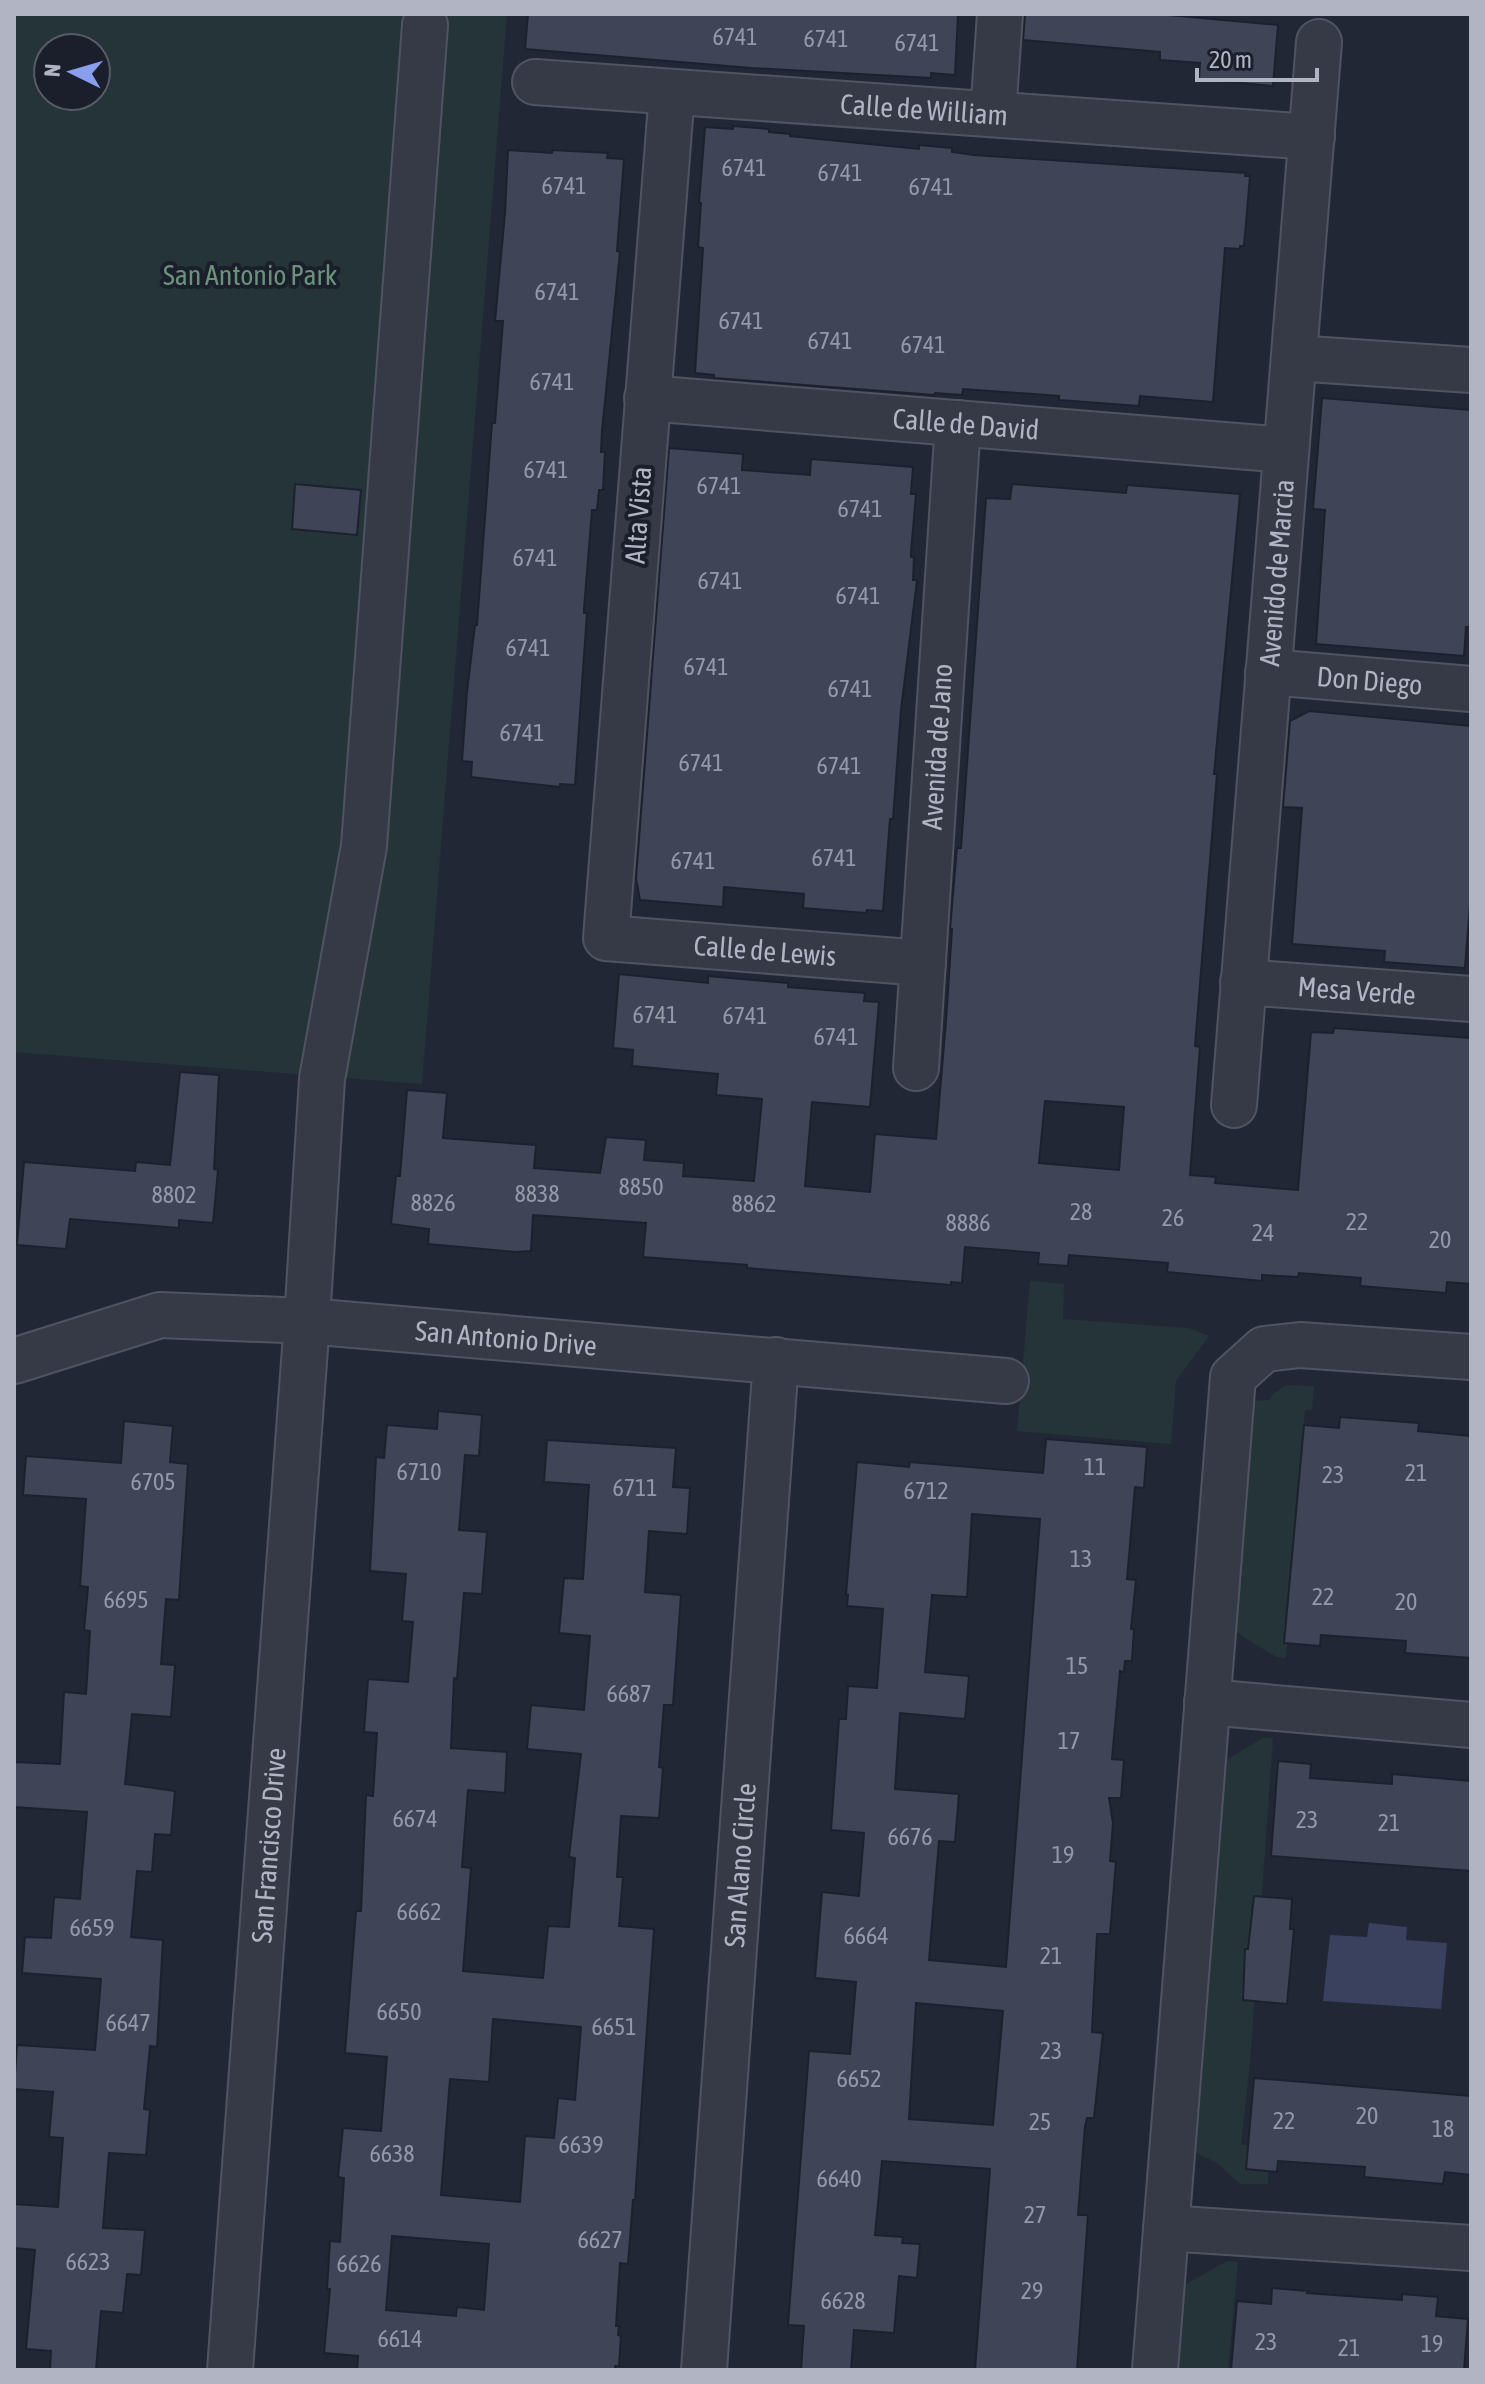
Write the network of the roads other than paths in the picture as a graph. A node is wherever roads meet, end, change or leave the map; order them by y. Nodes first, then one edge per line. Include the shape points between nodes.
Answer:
1 (1000, 14) edge
2 (425, 25) dead end
3 (1319, 42) dead end
4 (535, 82) dead end
5 (672, 92) junction
6 (993, 114) junction
7 (1312, 137) junction
8 (1294, 358) junction
9 (1471, 370) edge
10 (647, 398) junction
11 (958, 423) junction
12 (1286, 450) junction
13 (1268, 672) junction
14 (1471, 689) edge
15 (606, 938) joint
16 (923, 963) junction
17 (1243, 982) junction
18 (1471, 999) edge
19 (916, 1068) dead end
20 (1234, 1105) dead end
21 (307, 1321) junction
22 (1471, 1357) edge
23 (776, 1360) junction
24 (14, 1361) edge
25 (1006, 1381) dead end
26 (1207, 1702) junction
27 (1471, 1725) edge
28 (1166, 2228) junction
29 (1471, 2248) edge
30 (230, 2370) edge
31 (704, 2370) edge
32 (1155, 2370) edge

1 - 6 street
2 - 21 street, San Francisco Drive via 364,846 322,1079
3 - 7 street, Avenido de Marcia
4 - 5 street, Calle de William
5 - 6 street, Calle de William
5 - 10 street, Alta Vista
6 - 7 street, Calle de William
7 - 8 street, Avenido de Marcia
8 - 9 street
8 - 12 street, Avenido de Marcia
10 - 11 street, Calle de David
10 - 15 street, Alta Vista
11 - 12 street, Calle de David
11 - 16 street, Avenida de Jano
12 - 13 street, Avenido de Marcia
13 - 14 street, Don Diego
13 - 17 street, Avenido de Marcia
15 - 16 street, Calle de Lewis
16 - 19 street, Avenida de Jano
17 - 18 street, Mesa Verde
17 - 20 street, Avenido de Marcia
21 - 23 street, San Antonio Drive
21 - 24 street, San Antonio Drive via 160,1315
21 - 30 street, San Francisco Drive
22 - 26 street via 1300,1345 1264,1349 1233,1377
23 - 25 street, San Antonio Drive
23 - 31 street, San Alano Circle
26 - 27 street
26 - 28 street
28 - 29 street
28 - 32 street

